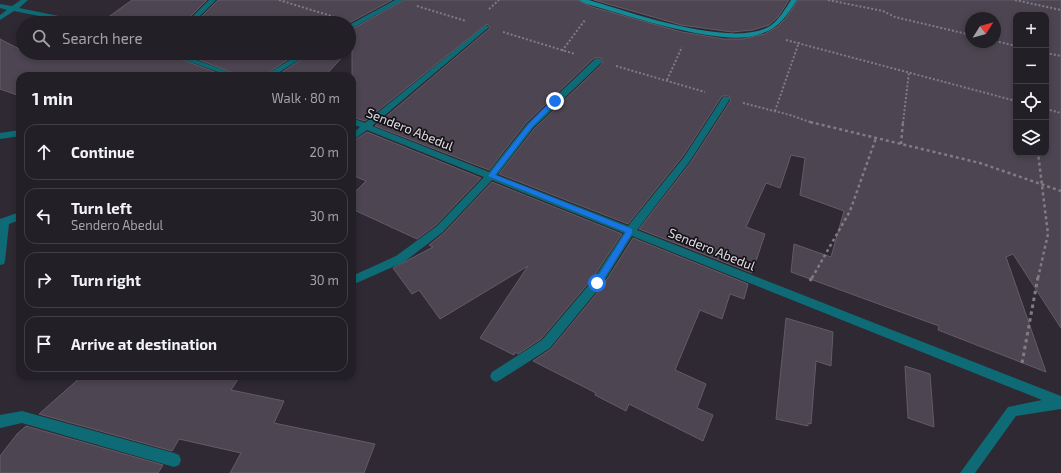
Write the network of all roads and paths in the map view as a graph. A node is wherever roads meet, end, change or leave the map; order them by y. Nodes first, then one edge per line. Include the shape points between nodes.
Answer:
1 (25, 0) edge
2 (213, 0) edge
3 (279, 0) edge
4 (400, 0) edge
5 (582, 0) edge
6 (794, 0) edge
7 (828, 0) edge
8 (1015, 0) edge
9 (0, 6) edge
10 (13, 9) junction
11 (1061, 10) edge
12 (589, 15) dead end
13 (48, 16) edge
14 (196, 16) edge
15 (328, 16) edge
16 (0, 18) edge
17 (356, 24) edge
18 (486, 27) dead end
19 (688, 30) junction
20 (758, 32) junction
21 (965, 34) edge
22 (799, 42) junction
23 (1001, 42) edge
24 (1013, 45) edge
25 (562, 51) dead end
26 (1049, 54) edge
27 (1061, 56) edge
28 (190, 60) edge
29 (294, 60) edge
30 (598, 60) dead end
31 (225, 72) edge
32 (275, 72) edge
33 (909, 72) junction
34 (667, 80) dead end
35 (726, 100) dead end
36 (1013, 100) edge
37 (1049, 110) edge
38 (775, 111) dead end
39 (1061, 113) edge
40 (356, 122) edge
41 (366, 126) junction
42 (16, 134) edge
43 (356, 135) edge
44 (0, 136) edge
45 (876, 138) dead end
46 (901, 144) dead end
47 (1038, 156) edge
48 (491, 176) junction
49 (16, 217) edge
50 (2, 222) edge
51 (630, 231) junction
52 (0, 261) edge
53 (356, 279) edge
54 (800, 299) junction
55 (496, 376) dead end
56 (1018, 385) junction
57 (1061, 402) edge
58 (0, 422) edge
59 (174, 460) dead end
60 (966, 473) edge

1 - 10 street
2 - 14 street
3 - 15 path
4 - 17 street
5 - 19 street
6 - 20 street via 770,28
7 - 21 path
8 - 11 path
9 - 10 street
10 - 13 street
10 - 16 street
12 - 25 path
18 - 41 street
19 - 20 street via 721,35 746,35
19 - 34 path
20 - 22 path
22 - 33 path
22 - 38 path
23 - 24 path
26 - 27 path
28 - 31 street
29 - 32 street
30 - 48 street via 530,126
33 - 36 path
33 - 46 path
35 - 51 street via 687,159
37 - 39 path
40 - 41 street, Sendero Abedul
41 - 43 street
41 - 48 street, Sendero Abedul
42 - 44 street
45 - 54 path via 850,211
47 - 56 path via 1048,234
48 - 51 street, Sendero Abedul
48 - 53 street via 440,229 400,259
49 - 50 street
50 - 52 street
51 - 54 street, Sendero Abedul
51 - 55 street via 597,283 546,344
54 - 56 street, Sendero Abedul
56 - 57 street, Sendero Abedul
57 - 60 street via 1012,411
58 - 59 street via 22,417

